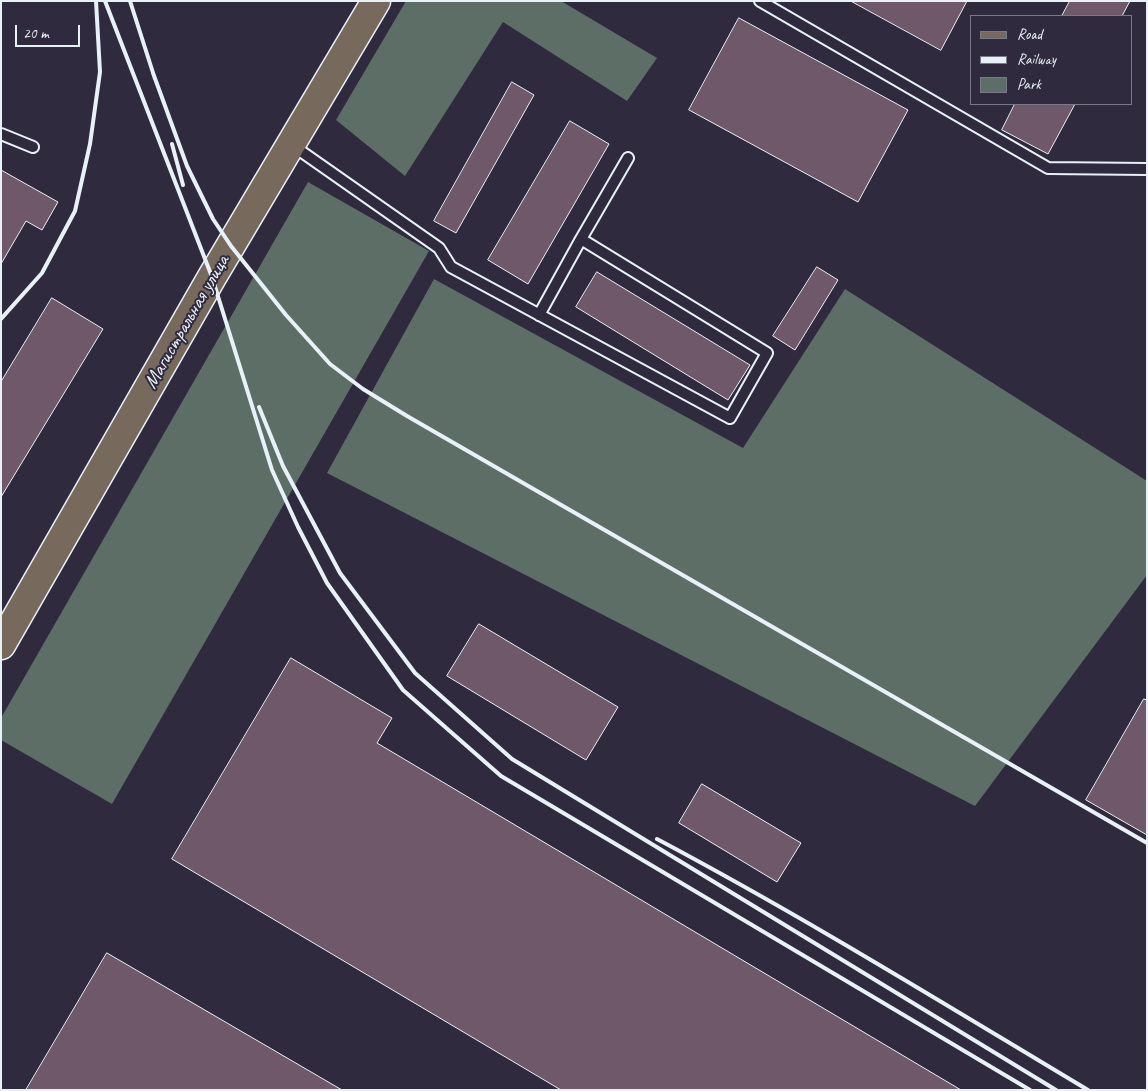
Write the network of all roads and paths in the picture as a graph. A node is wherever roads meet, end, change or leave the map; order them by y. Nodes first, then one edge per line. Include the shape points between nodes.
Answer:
1 (376, 1) edge
2 (760, 1) edge
3 (1, 134) edge
4 (291, 144) junction
5 (33, 147) dead end
6 (628, 158) dead end
7 (1147, 169) edge
8 (581, 239) junction
9 (539, 315) junction
10 (1, 645) edge

1 - 4 main road, Магистральная улица
2 - 7 lane via 1048,168
3 - 5 lane
4 - 9 lane via 439,248 451,267
4 - 10 main road, Магистральная улица
6 - 8 lane
8 - 9 lane
8 - 9 lane via 767,353 730,418

